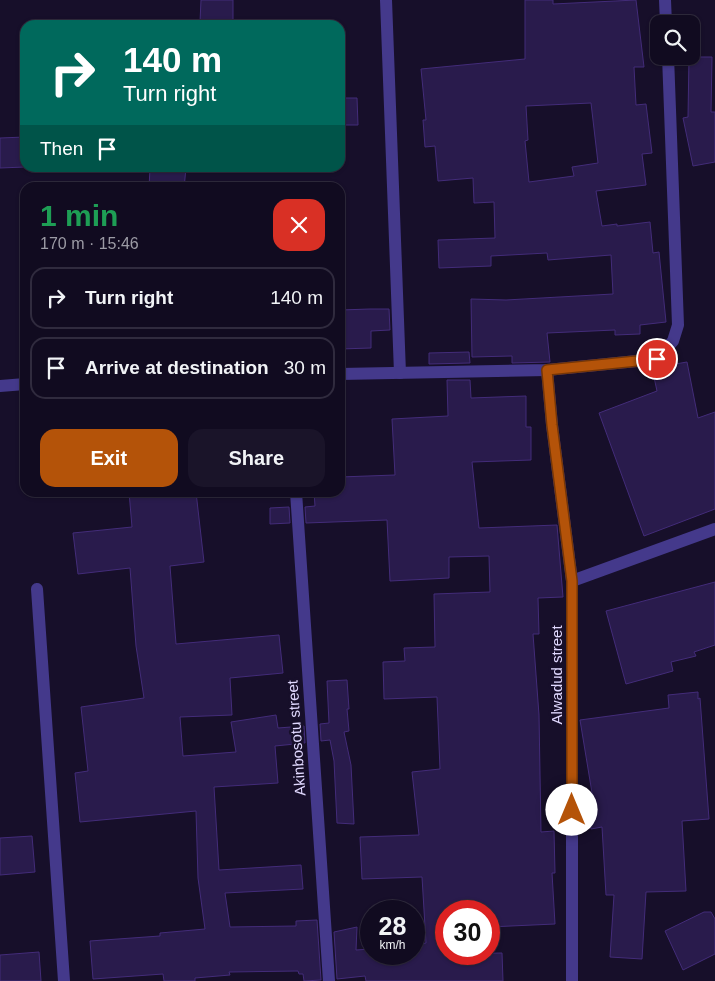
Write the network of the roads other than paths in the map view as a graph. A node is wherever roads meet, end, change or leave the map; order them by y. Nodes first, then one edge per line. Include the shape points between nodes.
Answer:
1 (386, 0) edge
2 (665, 0) edge
3 (666, 15) edge
4 (668, 65) edge
5 (547, 370) junction
6 (400, 373) junction
7 (345, 374) edge
8 (20, 384) edge
9 (0, 386) edge
10 (296, 497) edge
11 (715, 529) edge
12 (572, 581) junction
13 (37, 589) dead end
14 (64, 981) edge
15 (329, 981) edge
16 (572, 981) edge

1 - 6 street
2 - 3 street
4 - 5 street via 678,304 678,325 673,341 657,359
5 - 6 street
5 - 12 street, Alwadud street
6 - 7 street
8 - 9 street
10 - 15 street, Akinbosotu street
11 - 12 street
12 - 16 street, Alwadud street
13 - 14 street

